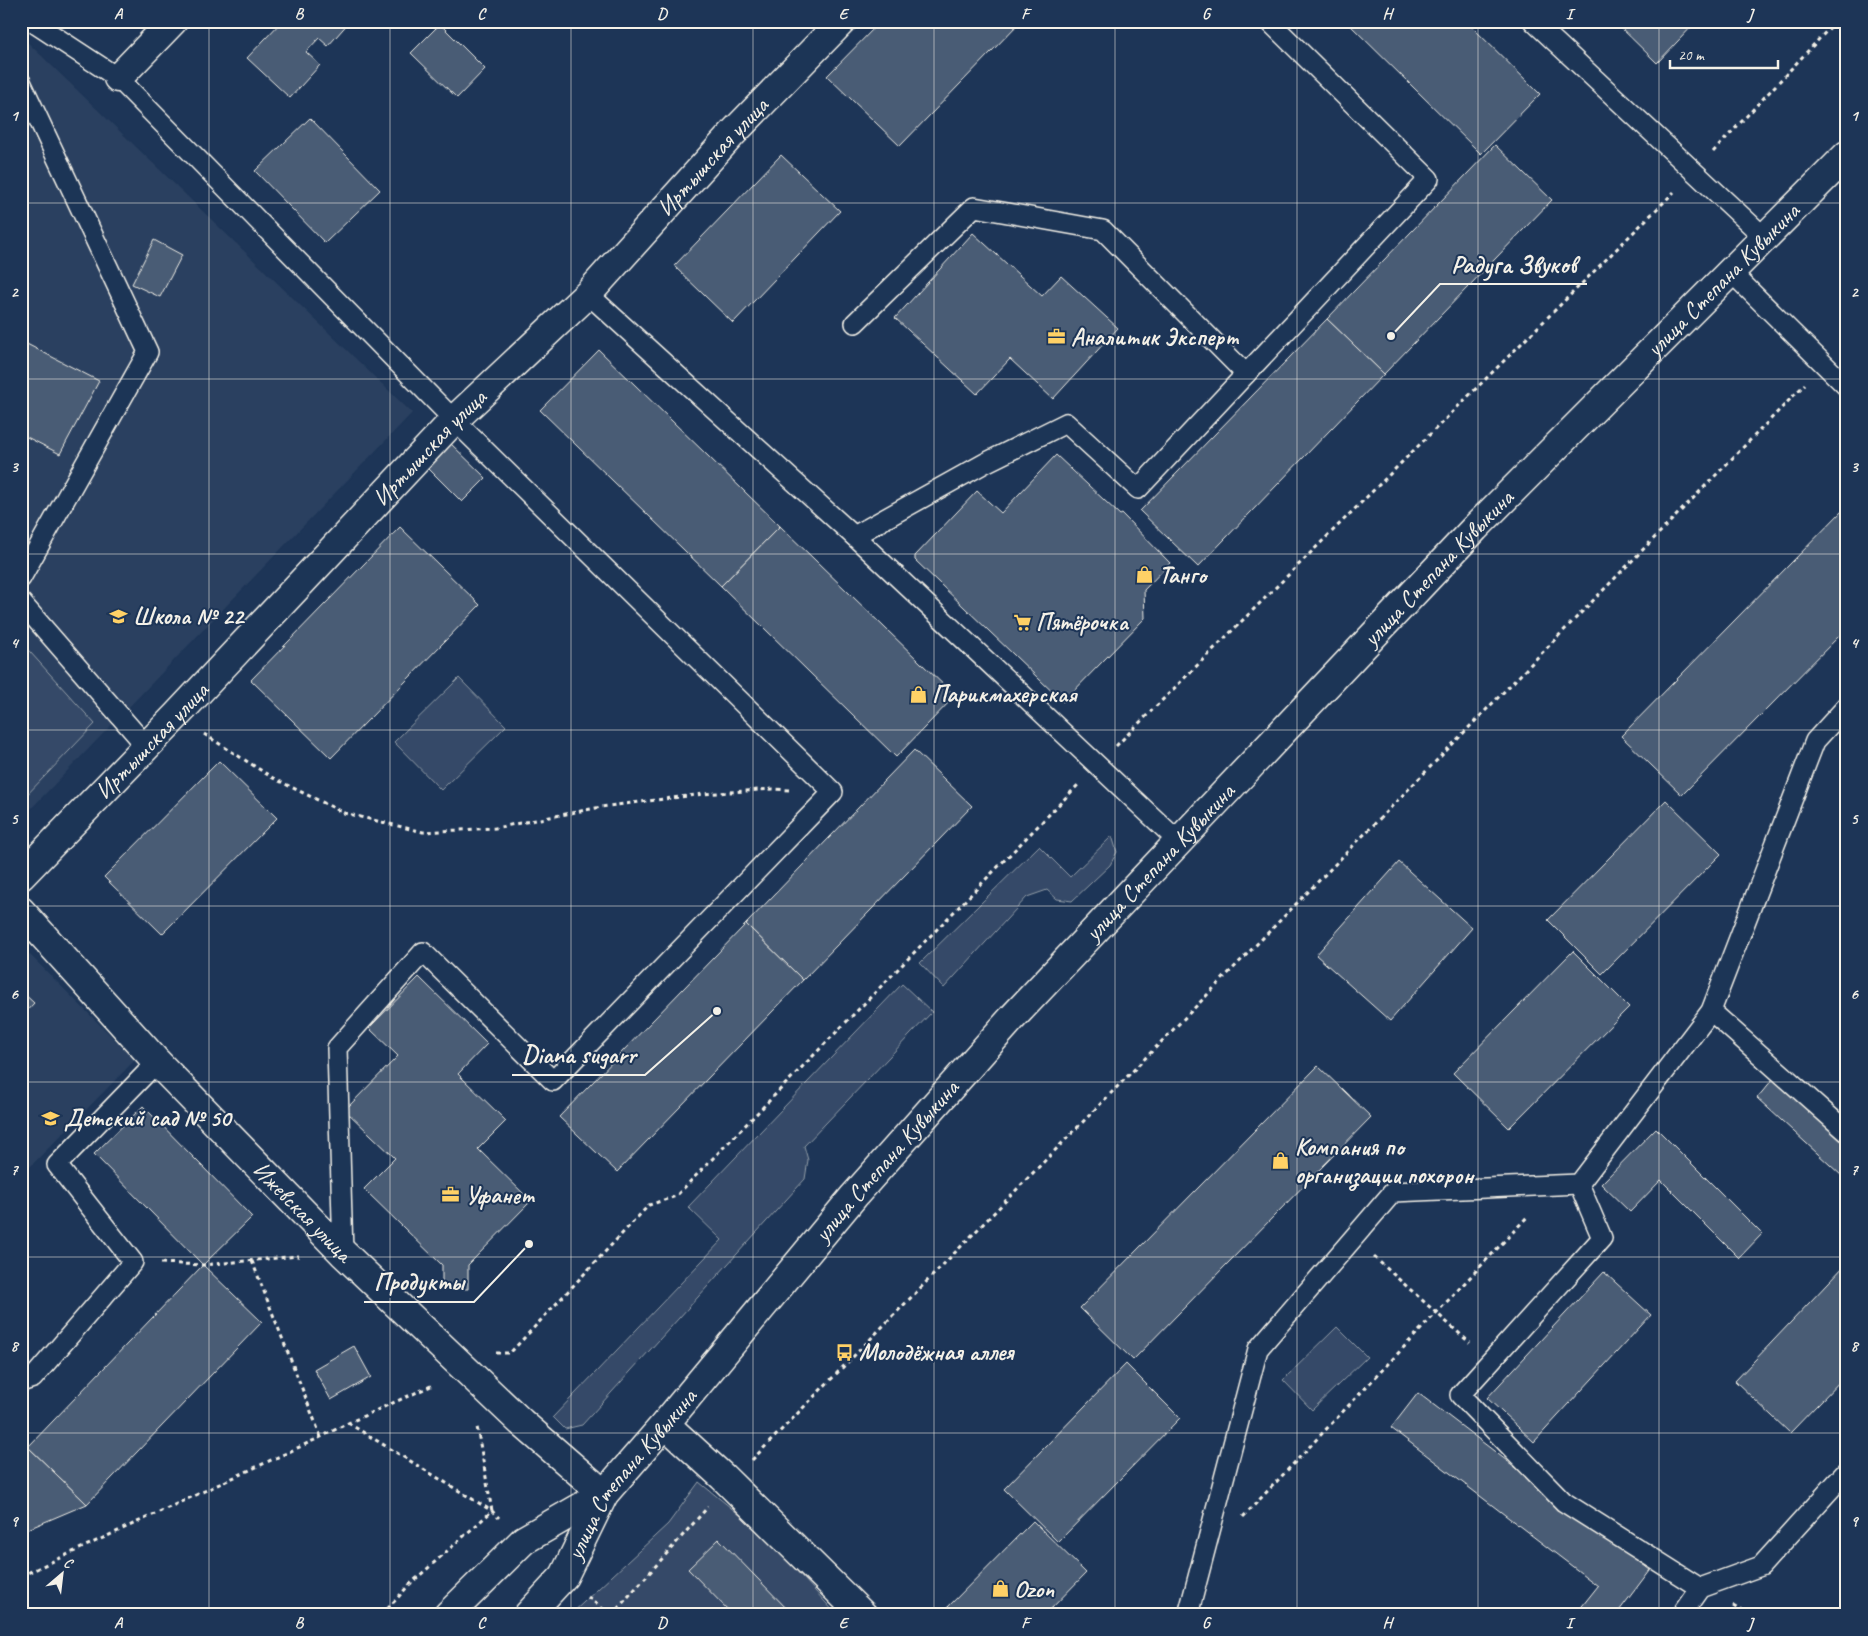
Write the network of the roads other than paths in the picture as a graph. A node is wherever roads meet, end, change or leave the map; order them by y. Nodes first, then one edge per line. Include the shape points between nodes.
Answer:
1 (31, 21) edge
2 (173, 21) edge
3 (842, 21) edge
4 (1269, 21) edge
5 (1533, 21) edge
6 (118, 78) junction
7 (21, 82) edge
8 (1847, 155) edge
9 (1765, 238) junction
10 (1731, 272) junction
11 (588, 294) junction
12 (855, 322) dead end
13 (1246, 374) junction
14 (1847, 387) edge
15 (454, 420) junction
16 (854, 536) junction
17 (21, 578) edge
18 (21, 602) edge
19 (1847, 706) edge
20 (146, 747) junction
21 (1179, 842) junction
22 (21, 876) edge
23 (21, 911) edge
24 (1711, 1011) junction
25 (157, 1062) junction
26 (1847, 1132) edge
27 (1579, 1184) junction
28 (343, 1253) junction
29 (21, 1382) edge
30 (665, 1424) junction
31 (1847, 1471) edge
32 (604, 1494) junction
33 (1700, 1588) junction
34 (448, 1615) edge
35 (528, 1615) edge
36 (863, 1615) edge
37 (1188, 1615) edge
38 (1681, 1615) edge

1 - 6 lane
2 - 6 street
3 - 11 street, Иртышская улица via 733,133
4 - 13 lane via 1429,179
5 - 9 lane
6 - 15 lane
7 - 17 lane via 148,352
8 - 9 street, улица Степана Кувыкина
9 - 10 street, улица Степана Кувыкина
10 - 14 lane
10 - 21 street, улица Степана Кувыкина via 1475,528
11 - 15 street, Иртышская улица
11 - 16 lane
12 - 13 lane via 974,207 1103,230
13 - 16 lane via 1138,489 1066,423 985,463
15 - 20 street, Иртышская улица
15 - 28 lane via 833,792 553,1082 423,952 336,1048
16 - 21 lane
18 - 20 lane
19 - 24 lane via 1816,741
20 - 22 street, Иртышская улица
21 - 30 street, улица Степана Кувыкина via 1013,1017 861,1188
23 - 25 street, Ижевская улица
24 - 26 lane
24 - 27 lane
25 - 28 street, Ижевская улица
25 - 29 lane via 57,1165 133,1262 33,1378
27 - 33 lane via 1602,1238 1460,1395 1564,1502
27 - 37 lane via 1393,1192 1258,1349
28 - 32 street, Ижевская улица via 521,1422
30 - 32 street, улица Степана Кувыкина
30 - 36 street
31 - 33 lane via 1761,1566
32 - 34 street via 524,1540
32 - 35 street, улица Степана Кувыкина via 564,1576
33 - 38 lane

